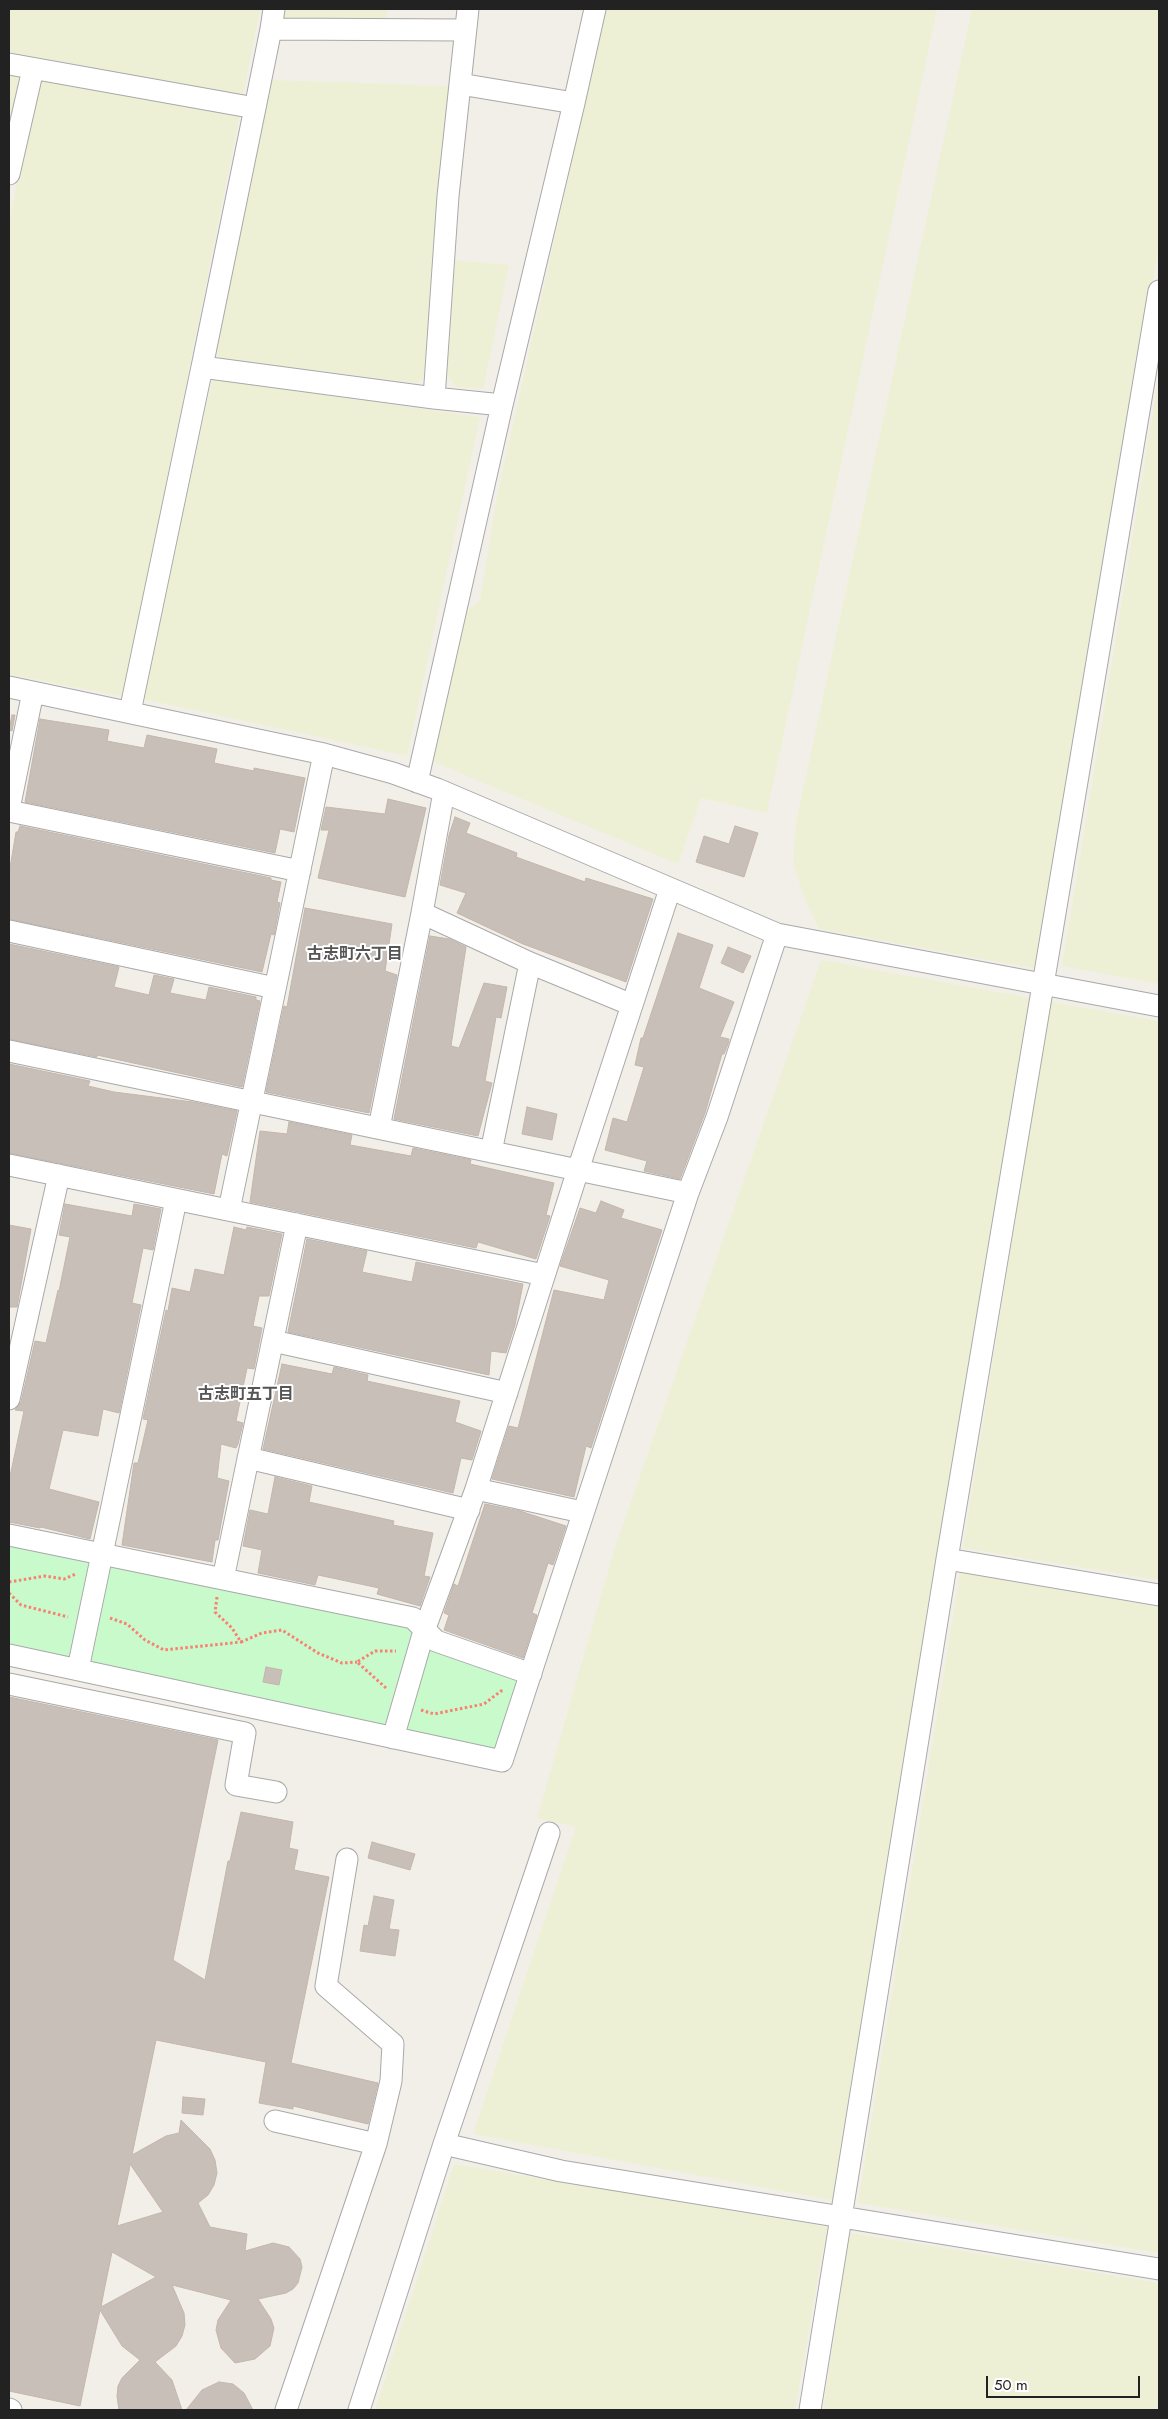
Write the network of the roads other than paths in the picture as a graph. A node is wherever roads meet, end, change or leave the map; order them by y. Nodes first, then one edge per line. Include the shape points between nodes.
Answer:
1 (468, 9) edge
2 (594, 9) edge
3 (272, 19) edge
4 (465, 30) junction
5 (9, 64) edge
6 (33, 69) junction
7 (460, 84) junction
8 (574, 103) junction
9 (255, 108) junction
10 (9, 174) edge
11 (1159, 291) edge
12 (202, 367) junction
13 (434, 398) junction
14 (502, 405) junction
15 (9, 687) edge
16 (33, 692) junction
17 (130, 712) junction
18 (324, 754) junction
19 (416, 782) junction
20 (444, 792) junction
21 (9, 810) edge
22 (300, 871) junction
23 (670, 889) junction
24 (422, 913) junction
25 (9, 931) edge
26 (777, 934) junction
27 (530, 963) junction
28 (1042, 985) junction
29 (275, 988) junction
30 (632, 1005) junction
31 (1159, 1006) edge
32 (9, 1051) edge
33 (251, 1102) junction
34 (378, 1128) junction
35 (491, 1152) junction
36 (9, 1165) edge
37 (578, 1170) junction
38 (59, 1175) junction
39 (688, 1193) junction
40 (176, 1200) junction
41 (229, 1210) junction
42 (297, 1224) junction
43 (544, 1275) junction
44 (273, 1341) junction
45 (507, 1393) junction
46 (9, 1398) edge
47 (248, 1458) junction
48 (476, 1489) junction
49 (469, 1510) junction
50 (582, 1512) junction
51 (9, 1535) edge
52 (947, 1559) junction
53 (100, 1563) junction
54 (223, 1579) junction
55 (1159, 1594) edge
56 (424, 1631) junction
57 (9, 1655) edge
58 (78, 1669) junction
59 (531, 1674) junction
60 (9, 1684) edge
61 (393, 1738) junction
62 (276, 1792) dead end
63 (549, 1834) dead end
64 (347, 1859) dead end
65 (275, 2121) dead end
66 (376, 2144) junction
67 (444, 2144) junction
68 (842, 2217) junction
69 (1159, 2269) edge
70 (286, 2410) edge
71 (359, 2410) edge
72 (810, 2410) edge

1 - 4 street
2 - 8 street
3 - 4 street
3 - 9 street
4 - 7 street
5 - 6 street
6 - 9 street
6 - 10 street
7 - 8 street
7 - 13 street via 448,196
8 - 14 street
9 - 12 street
11 - 28 street
12 - 13 street
12 - 17 street
13 - 14 street
14 - 19 street
15 - 16 street
16 - 17 street
16 - 21 street
17 - 18 street
18 - 19 street
18 - 22 street
19 - 20 street
20 - 23 street
20 - 24 street
21 - 22 street
22 - 29 street
23 - 26 street
23 - 30 street
24 - 27 street
24 - 34 street
25 - 29 street
26 - 28 street
26 - 39 street via 717,1117
27 - 30 street
27 - 35 street
28 - 31 street
28 - 52 street
29 - 33 street
30 - 37 street
32 - 33 street
33 - 34 street
33 - 41 street
34 - 35 street
35 - 37 street
36 - 38 street
37 - 39 street
37 - 43 street
38 - 40 street
38 - 46 street
39 - 50 street
40 - 41 street
40 - 53 street
41 - 42 street
42 - 43 street
42 - 44 street
43 - 45 street
44 - 45 street
44 - 47 street
45 - 48 street
47 - 49 street
47 - 54 street
48 - 49 street
48 - 50 street
49 - 56 street
50 - 59 street
51 - 53 street
52 - 55 street
52 - 68 street
53 - 54 street
53 - 58 street
54 - 56 street via 413,1618
56 - 59 street via 436,1641
56 - 61 street
57 - 58 street
58 - 61 street
59 - 61 street via 502,1761
60 - 62 street via 245,1733 236,1785
63 - 67 street
64 - 66 street via 326,1986 394,2044 391,2081
65 - 66 street
66 - 70 street
67 - 68 street via 561,2171
67 - 71 street
68 - 69 street
68 - 72 street

